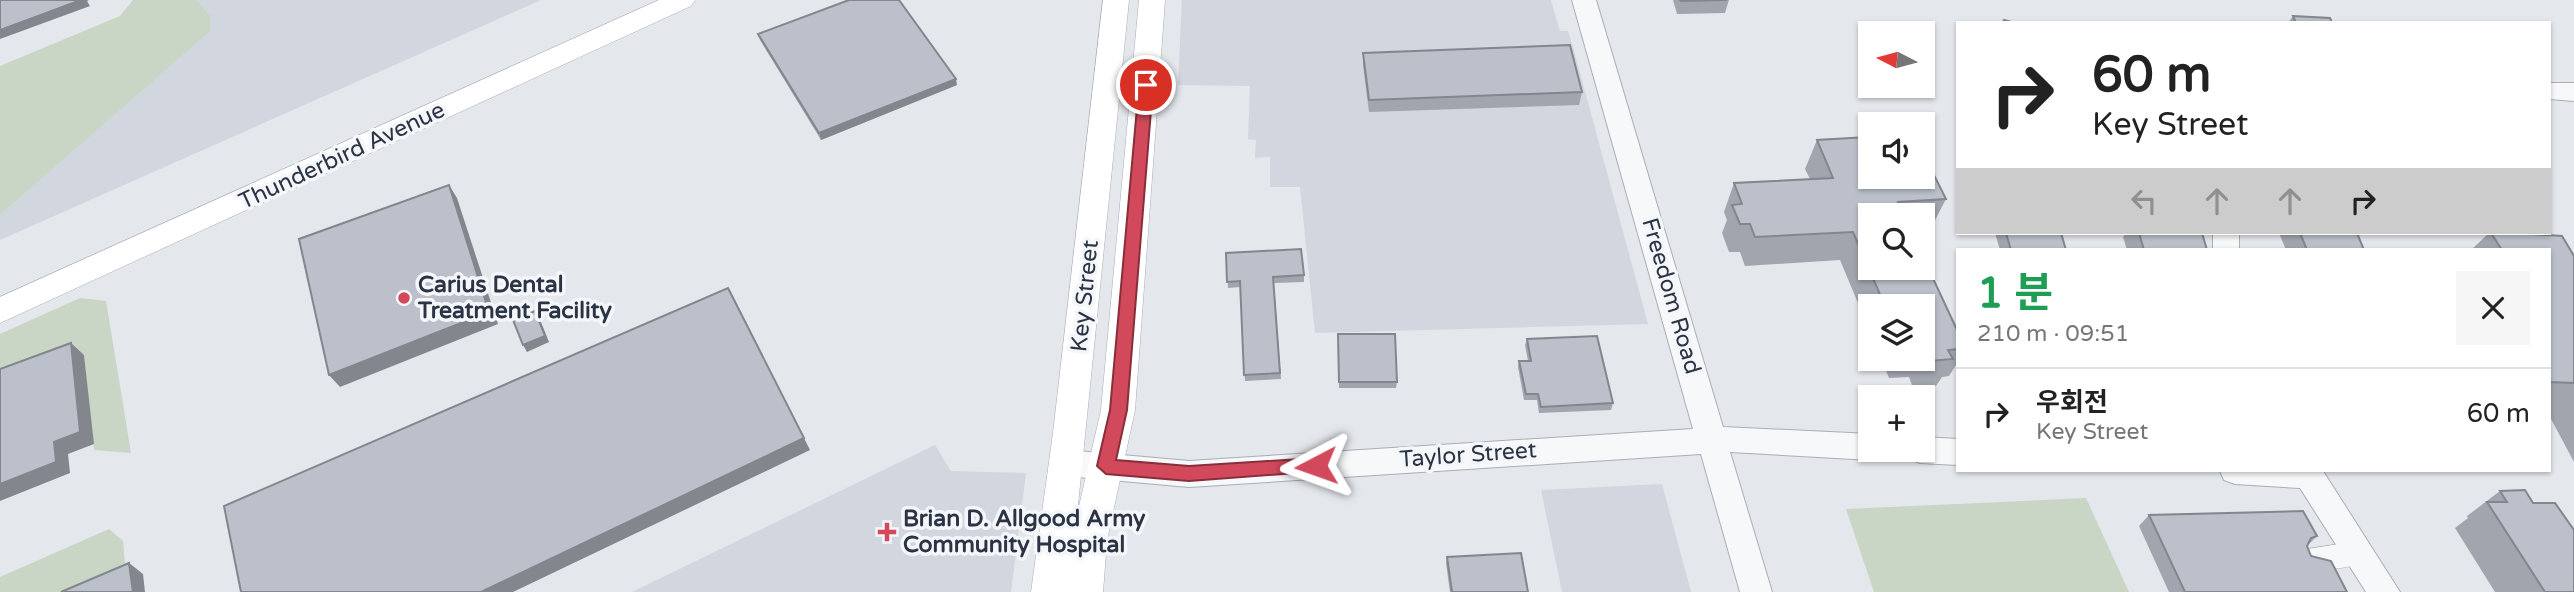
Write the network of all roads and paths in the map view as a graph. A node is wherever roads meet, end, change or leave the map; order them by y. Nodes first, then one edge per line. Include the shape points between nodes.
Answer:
1 (682, 0) edge
2 (1116, 0) edge
3 (1152, 0) edge
4 (1584, 0) edge
5 (2551, 91) edge
6 (2574, 92) edge
7 (0, 311) edge
8 (1713, 440) junction
9 (1858, 446) edge
10 (1935, 451) edge
11 (1956, 452) edge
12 (1066, 463) junction
13 (1106, 466) junction
14 (2271, 472) edge
15 (2307, 473) edge
16 (2359, 553) junction
17 (2310, 558) edge
18 (1049, 592) edge
19 (1085, 592) edge
20 (1756, 592) edge
21 (2384, 592) edge

1 - 7 main road, Thunderbird Avenue
2 - 12 main road, Key Street
3 - 13 main road, Key Street via 1118,410
4 - 8 street, Freedom Road
5 - 6 street
8 - 9 street, Taylor Street
8 - 13 street, Taylor Street via 1189,474
8 - 20 street, Freedom Road
10 - 11 street
12 - 13 street, Taylor Street
12 - 18 main road, Key Street
13 - 19 main road, Key Street via 1089,540
14 - 15 street
15 - 16 street
16 - 17 street
16 - 21 street

